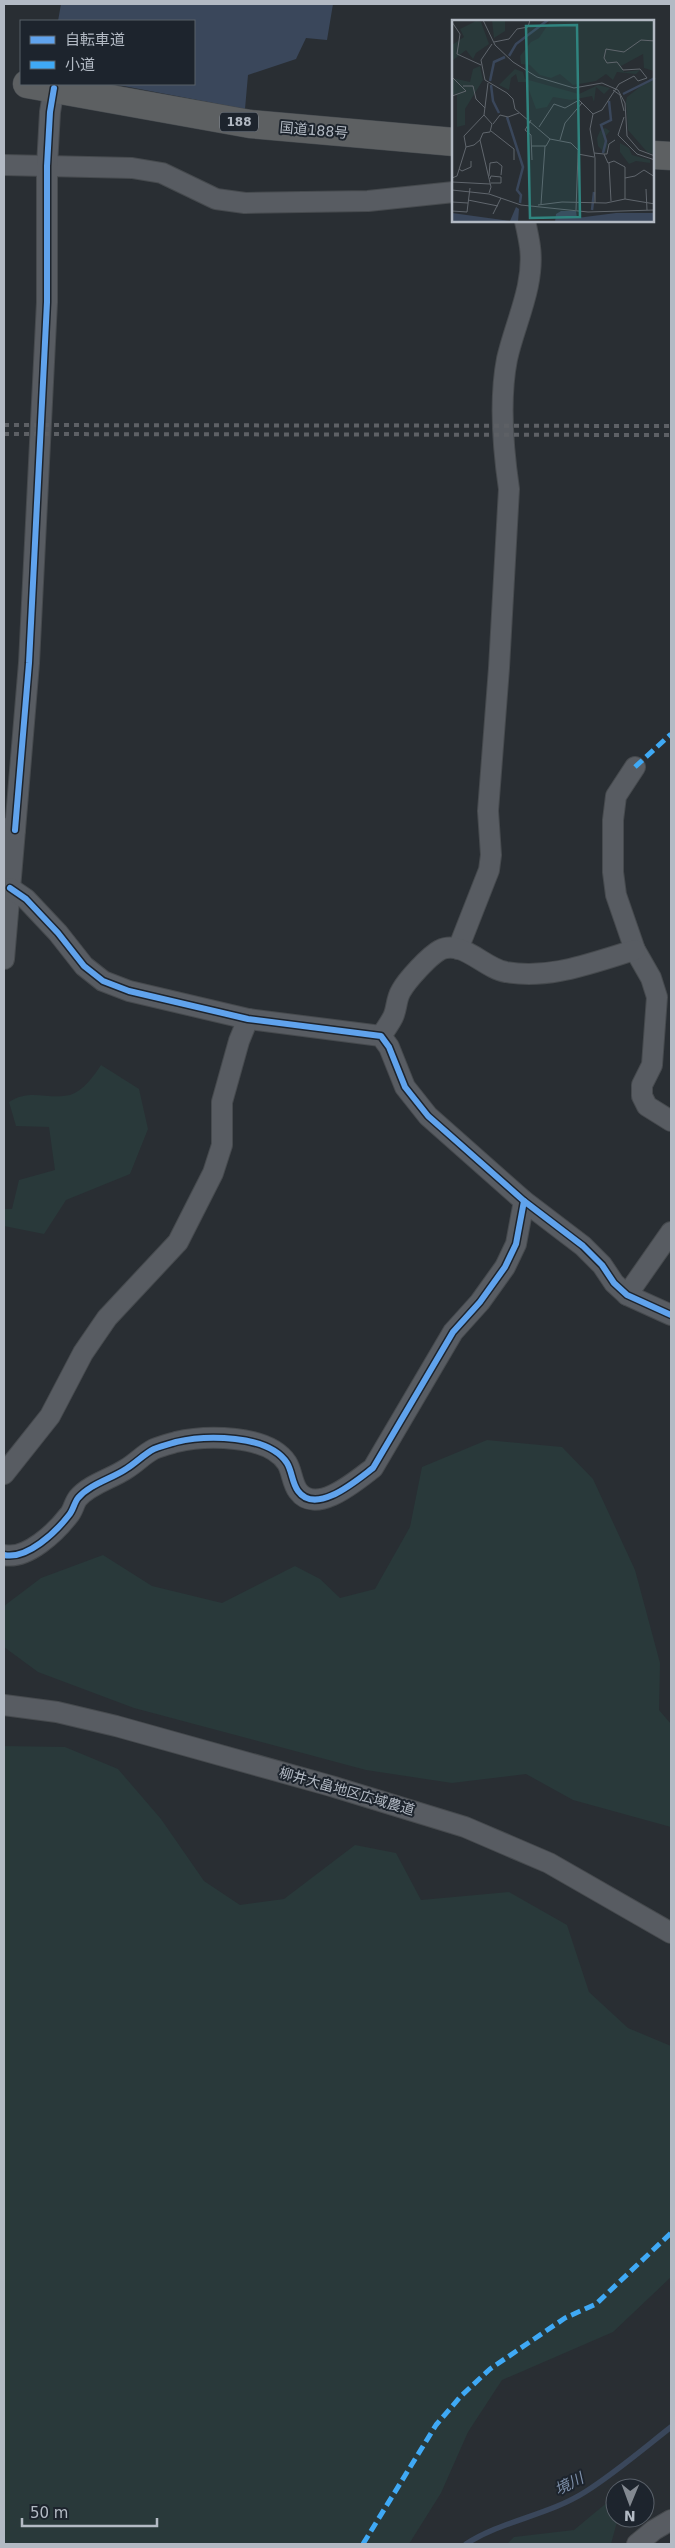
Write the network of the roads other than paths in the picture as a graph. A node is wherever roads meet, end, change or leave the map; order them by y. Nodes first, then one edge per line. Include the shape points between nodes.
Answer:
1 (4, 80) edge
2 (20, 83) edge
3 (34, 85) edge
4 (54, 88) junction
5 (452, 142) edge
6 (655, 155) edge
7 (671, 156) edge
8 (4, 165) edge
9 (47, 166) junction
10 (452, 192) edge
11 (525, 222) edge
12 (635, 767) dead end
13 (9, 829) edge
14 (10, 888) junction
15 (458, 949) junction
16 (636, 950) junction
17 (4, 960) edge
18 (248, 1019) junction
19 (381, 1036) junction
20 (671, 1121) edge
21 (524, 1201) junction
22 (671, 1232) edge
23 (627, 1295) junction
24 (671, 1315) edge
25 (4, 1474) edge
26 (4, 1555) edge
27 (4, 1705) edge
28 (671, 1933) edge
29 (671, 2520) edge
30 (637, 2544) edge

1 - 2 highway
3 - 4 highway, 国道188号 / 188
4 - 5 highway, 国道188号 / 188 via 250,124
4 - 9 street
6 - 7 highway
8 - 9 street
9 - 10 street via 132,168 162,173 216,200 245,203 368,201
9 - 13 street via 47,302 29,663
11 - 15 street via 531,248 529,276 507,360 504,393 505,462 509,489 488,812 491,855 489,870
12 - 16 street via 616,796 613,864 616,895
13 - 14 street
14 - 17 street
14 - 18 street via 26,899 84,966 103,981 129,991
15 - 16 street via 493,969 540,975
15 - 19 street via 441,949 429,958 400,992 393,1016
16 - 20 street via 657,997 652,1065 642,1085 642,1096 647,1106
18 - 19 street
18 - 25 street via 222,1102 222,1146 213,1173 178,1242 107,1318 83,1352 50,1416
19 - 21 street via 389,1047 405,1087 428,1116
21 - 23 street via 583,1246
21 - 26 street via 516,1244 505,1267 453,1332 373,1468 354,1482 327,1499 309,1499 298,1492 287,1462 275,1452 238,1438 178,1442 154,1449 92,1488 78,1499 70,1514 46,1538 28,1550 11,1557
22 - 23 street
23 - 24 street
27 - 28 street, 柳井大畠地区広域農道 via 56,1712 116,1726 466,1827 549,1864
29 - 30 street

